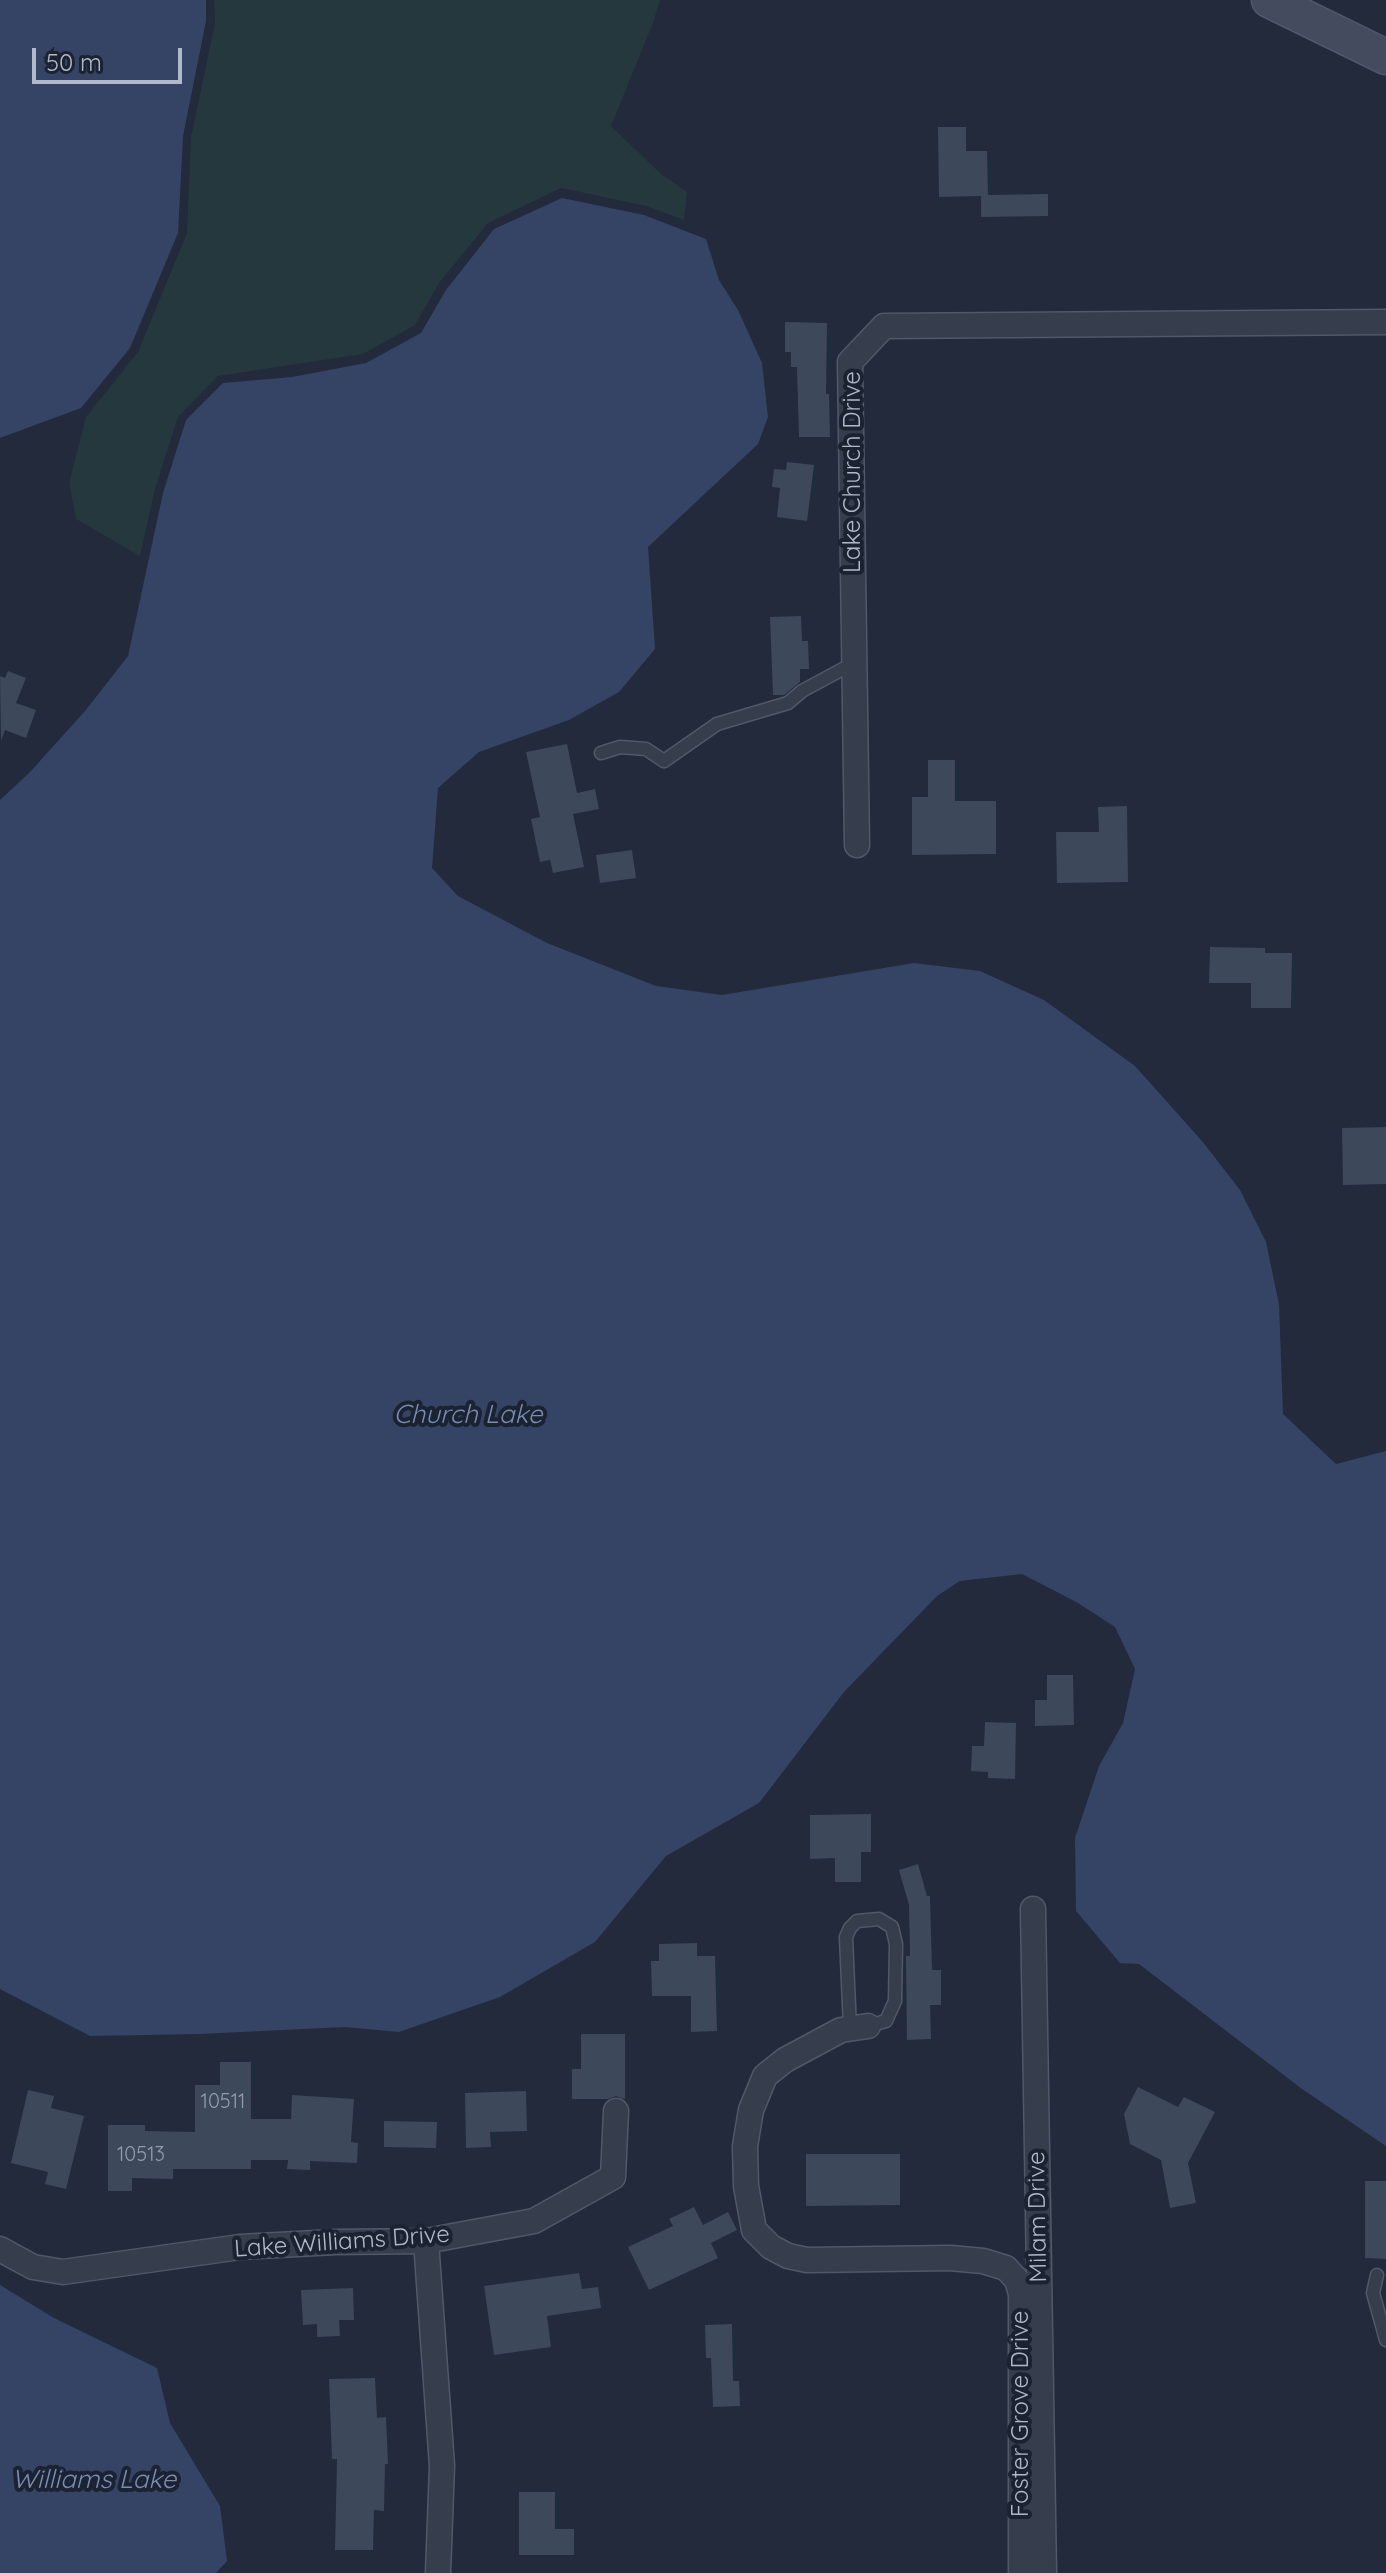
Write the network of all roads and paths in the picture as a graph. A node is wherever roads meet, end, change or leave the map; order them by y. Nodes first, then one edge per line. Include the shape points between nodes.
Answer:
1 (1269, 0) edge
2 (1386, 57) edge
3 (1386, 322) edge
4 (854, 663) junction
5 (601, 753) dead end
6 (857, 845) dead end
7 (1033, 1909) dead end
8 (859, 2027) junction
9 (616, 2111) dead end
10 (426, 2241) junction
11 (0, 2249) edge
12 (1377, 2275) dead end
13 (1386, 2340) edge
14 (438, 2573) edge
15 (1021, 2573) edge
16 (1044, 2573) edge

1 - 2 street
3 - 4 street, Lake Church Drive via 884,326 850,362
4 - 5 lane via 788,703 717,724 664,761 646,749 620,747
4 - 6 street, Lake Church Drive
7 - 16 street, Milam Drive
8 - 8 lane via 886,2021 895,2001 896,1944 892,1927 879,1919 857,1921 846,1937
8 - 15 street, Foster Grove Drive via 841,2030 765,2076 751,2110 745,2146 754,2230 771,2247 807,2260 972,2260 1006,2268 1017,2280
9 - 10 street, Lake Williams Drive via 613,2177 534,2221
10 - 11 street, Lake Williams Drive via 240,2247 63,2272 33,2267
10 - 14 street via 442,2466
12 - 13 lane via 1373,2293

